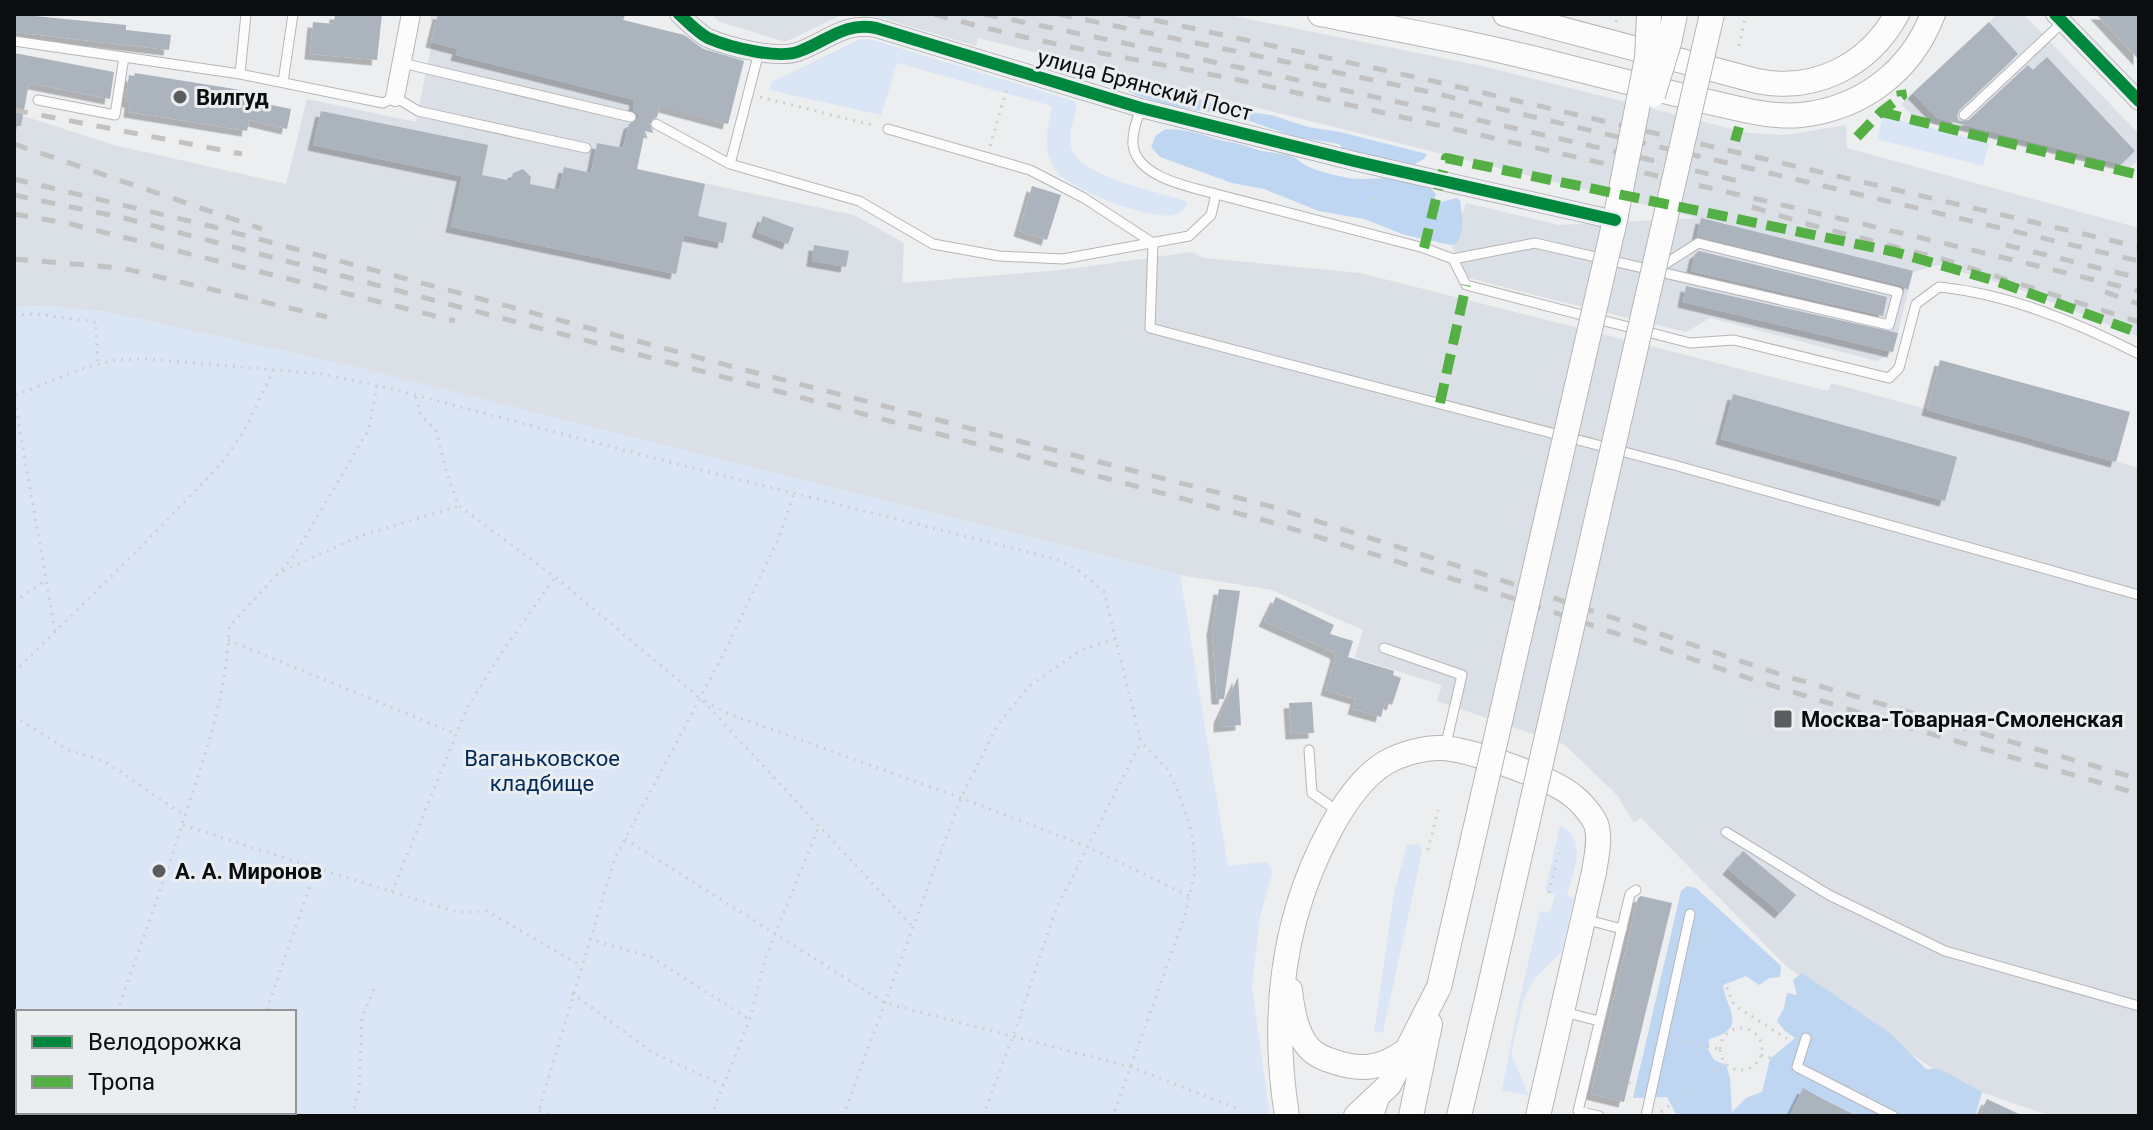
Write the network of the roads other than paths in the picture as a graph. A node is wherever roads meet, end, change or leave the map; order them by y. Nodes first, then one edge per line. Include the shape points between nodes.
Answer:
1 (246, 14) edge
2 (293, 14) edge
3 (411, 14) edge
4 (679, 14) edge
5 (1320, 14) edge
6 (1505, 14) edge
7 (1649, 14) edge
8 (1675, 14) edge
9 (1712, 14) edge
10 (1897, 14) edge
11 (1933, 14) edge
12 (2059, 18) edge
13 (14, 41) edge
14 (759, 52) junction
15 (124, 57) junction
16 (402, 63) junction
17 (240, 74) junction
18 (283, 82) junction
19 (395, 97) junction
20 (38, 100) dead end
21 (2139, 101) edge
22 (1141, 108) junction
23 (1964, 115) dead end
24 (631, 117) dead end
25 (656, 124) dead end
26 (888, 129) road end
27 (586, 148) dead end
28 (730, 164) junction
29 (1216, 194) junction
30 (1615, 220) junction
31 (1153, 243) junction
32 (1453, 259) junction
33 (1656, 270) junction
34 (2139, 354) edge
35 (2139, 595) edge
36 (1384, 648) dead end
37 (1445, 748) junction
38 (1309, 750) dead end
39 (1339, 812) junction
40 (1726, 832) dead end
41 (1636, 890) dead end
42 (1690, 914) dead end
43 (1584, 919) junction
44 (1622, 929) junction
45 (1287, 956) junction
46 (1439, 987) junction
47 (2139, 1006) edge
48 (1562, 1012) junction
49 (1599, 1021) junction
50 (1806, 1038) dead end
51 (1404, 1052) junction
52 (1467, 1078) junction
53 (1389, 1085) junction
54 (1287, 1116) edge
55 (1356, 1116) edge
56 (1379, 1116) edge
57 (1411, 1116) edge
58 (1459, 1116) edge
59 (1476, 1116) edge
60 (1538, 1116) edge
61 (1599, 1116) edge
62 (1646, 1116) edge
63 (1893, 1116) edge

1 - 17 lane
2 - 18 lane
3 - 16 street
4 - 14 street, улица Брянский Пост via 706,36
5 - 11 main road via 1781,115 1830,109 1878,87 1913,55
6 - 10 main road via 1787,86 1849,66 1881,38
7 - 30 main road, bridge via 1647,58
8 - 30 main road, bridge
9 - 52 main road, bridge
12 - 21 street
12 - 23 lane
13 - 15 lane
14 - 22 street, улица Брянский Пост via 798,53 859,25
14 - 28 lane
15 - 17 lane
15 - 20 lane via 115,115
16 - 19 street
16 - 24 lane
17 - 18 lane
18 - 19 lane via 383,103
19 - 27 lane via 418,111
22 - 29 lane via 1133,149 1141,161 1165,181
22 - 30 street, улица Брянский Пост
25 - 28 lane
26 - 31 lane via 1030,170
28 - 31 lane via 859,201 933,244 999,256 1063,259
29 - 31 lane via 1211,215 1189,236
29 - 32 lane
30 - 46 main road, bridge
31 - 35 lane via 1150,328 1674,465
32 - 33 lane via 1535,243
32 - 34 lane via 1466,285 1690,343 1734,340 1889,378 1899,368 1916,304 1939,287 2033,308
33 - 33 lane via 1889,325 1898,292 1698,243
36 - 37 lane via 1462,675
37 - 39 main road via 1385,763
37 - 43 main road via 1508,765 1557,786 1585,809 1596,824 1598,845
38 - 39 lane via 1312,793
39 - 45 main road via 1304,883
40 - 47 lane via 1829,895 1945,951
41 - 44 lane via 1630,894
42 - 62 lane
43 - 44 lane
43 - 48 main road
44 - 49 lane
45 - 51 main road via 1297,1024 1311,1050 1359,1069 1390,1062
45 - 54 main road via 1278,1041
46 - 51 main road
46 - 57 main road
48 - 49 lane
48 - 60 main road
49 - 61 lane via 1578,1111
50 - 63 lane via 1797,1067
51 - 53 main road
52 - 58 main road
52 - 59 main road
53 - 55 main road
53 - 56 lane

